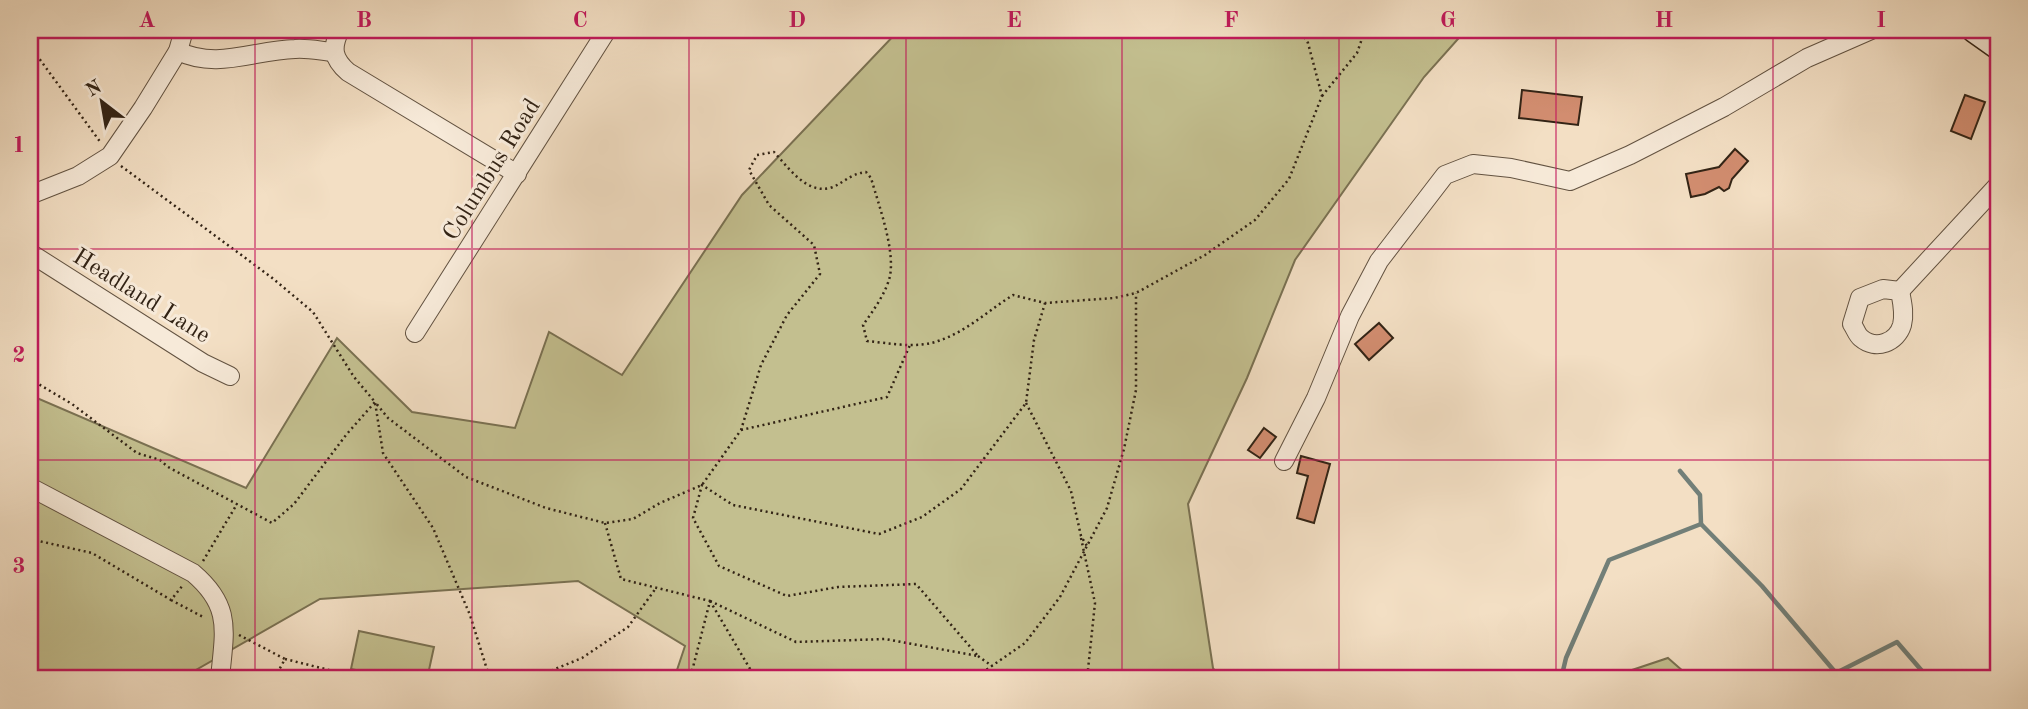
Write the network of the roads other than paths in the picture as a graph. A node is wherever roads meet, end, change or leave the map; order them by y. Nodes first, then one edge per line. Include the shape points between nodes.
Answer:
1 (184, 30) edge
2 (340, 30) edge
3 (607, 30) edge
4 (1871, 30) edge
5 (1974, 30) edge
6 (1998, 47) edge
7 (177, 51) junction
8 (333, 52) junction
9 (517, 174) junction
10 (1998, 185) edge
11 (30, 195) edge
12 (30, 253) edge
13 (1900, 290) dead end
14 (415, 333) dead end
15 (230, 376) dead end
16 (1284, 461) dead end
17 (30, 487) edge
18 (220, 679) edge

1 - 7 street
2 - 8 street
3 - 9 street, Columbus Road
4 - 16 street via 1807,58 1724,107 1570,181 1473,164 1445,175 1379,261
5 - 6 street
7 - 8 street via 209,61 294,48
7 - 11 street via 110,156 78,176
8 - 9 street via 348,72
9 - 14 street, Columbus Road
10 - 13 street
12 - 15 street, Headland Lane
17 - 18 street via 193,573 208,586 221,606 224,628

